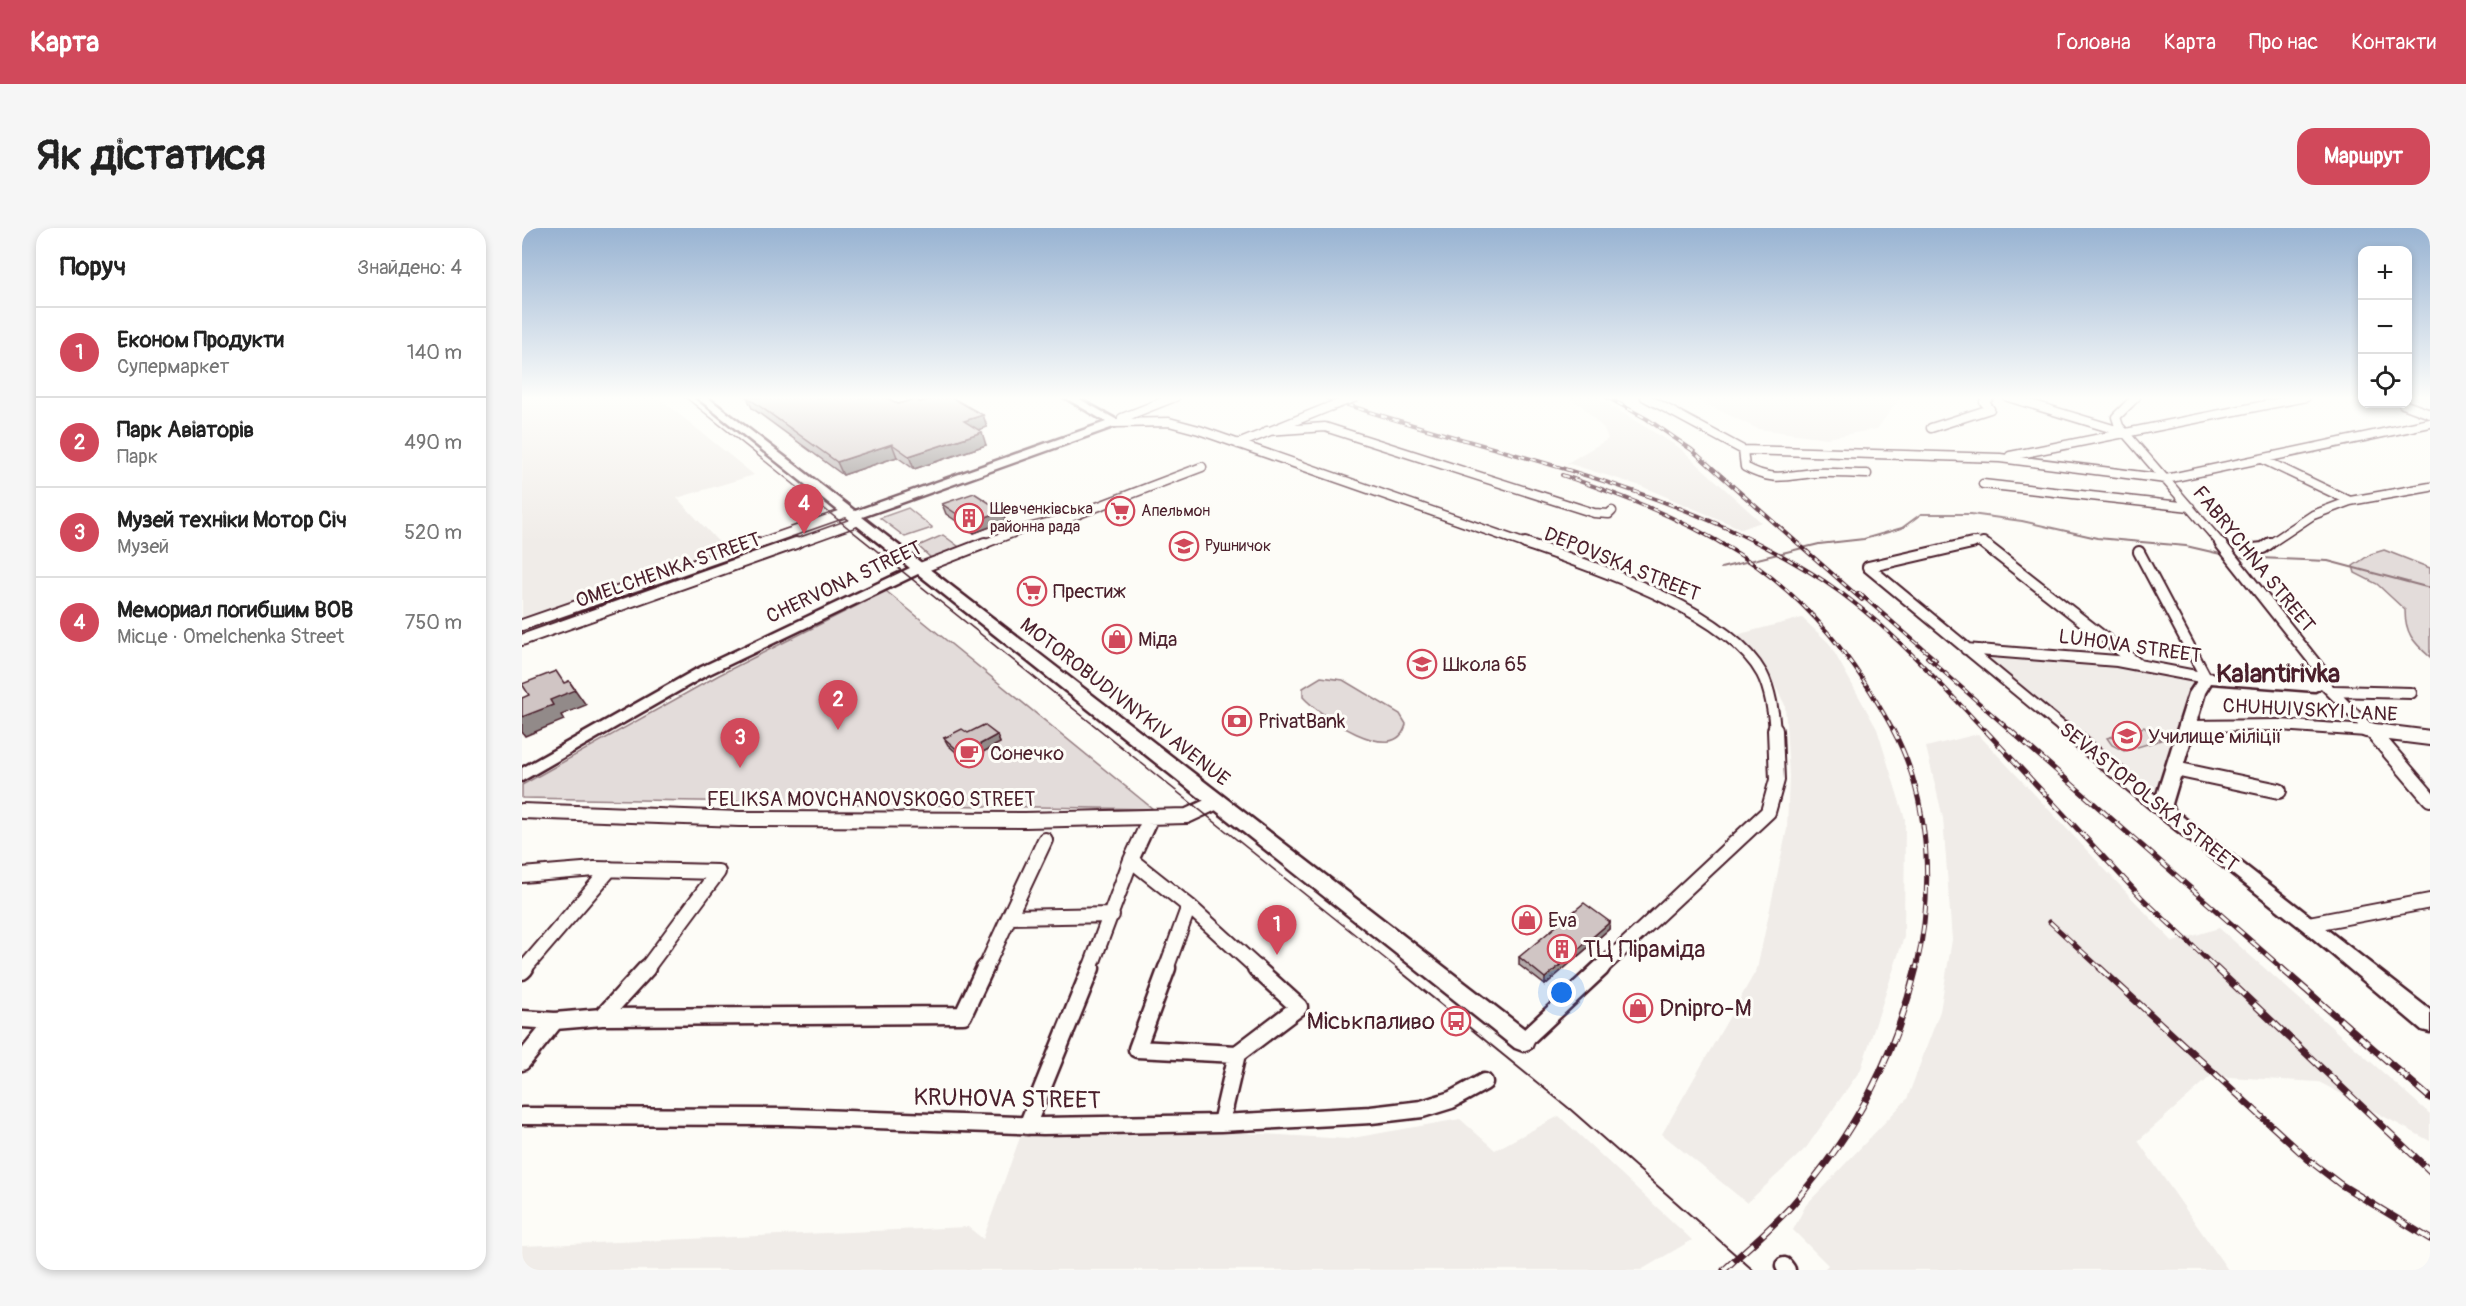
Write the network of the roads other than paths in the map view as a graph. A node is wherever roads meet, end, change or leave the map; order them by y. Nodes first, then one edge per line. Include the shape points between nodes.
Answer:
1 (763, 446) edge
2 (1049, 446) edge
3 (1243, 446) edge
4 (1383, 446) edge
5 (1735, 446) edge
6 (2059, 446) edge
7 (2136, 446) edge
8 (2324, 446) edge
9 (1743, 450) junction
10 (2000, 458) junction
11 (2262, 459) junction
12 (1202, 467) dead end
13 (1867, 474) dead end
14 (2166, 479) junction
15 (1983, 484) dead end
16 (2430, 486) edge
17 (2350, 501) junction
18 (2190, 507) junction
19 (1612, 511) dead end
20 (853, 516) junction
21 (2253, 549) dead end
22 (2139, 552) dead end
23 (918, 569) junction
24 (522, 625) edge
25 (522, 640) edge
26 (1966, 649) junction
27 (2139, 665) junction
28 (2206, 678) junction
29 (2328, 687) junction
30 (2411, 693) dead end
31 (2188, 726) junction
32 (2370, 729) junction
33 (2430, 738) edge
34 (2175, 769) junction
35 (522, 775) edge
36 (2424, 787) edge
37 (2279, 791) dead end
38 (2430, 799) edge
39 (1217, 802) junction
40 (522, 811) edge
41 (2166, 813) junction
42 (1150, 819) junction
43 (1045, 840) dead end
44 (1131, 860) junction
45 (610, 869) junction
46 (522, 875) edge
47 (2430, 901) edge
48 (1189, 906) junction
49 (1112, 915) junction
50 (1009, 916) junction
51 (2309, 924) junction
52 (522, 971) edge
53 (602, 1017) junction
54 (522, 1019) edge
55 (555, 1021) junction
56 (2430, 1023) edge
57 (1523, 1041) joint
58 (1237, 1053) junction
59 (522, 1062) edge
60 (1484, 1082) dead end
61 (522, 1116) edge
62 (1221, 1123) junction
63 (1027, 1126) junction

1 - 20 street, MOTOROBUDIVNYKIV AVENUE
2 - 20 street, OMELCHENKA STREET
3 - 57 street, DEPOVSKA STREET via 1590,566 1659,595 1730,636 1762,674 1774,717 1777,780 1768,812
4 - 19 street via 1594,513
5 - 9 street
6 - 10 street
7 - 14 street, FABRYCHNA STREET
8 - 11 street
9 - 10 street
9 - 13 street via 1745,467 1762,476
10 - 14 street
11 - 14 street
11 - 17 street
12 - 23 street, CHERVONA STREET
14 - 18 street, FABRYCHNA STREET
15 - 18 street
16 - 17 street
17 - 21 street via 2313,515 2263,549
18 - 29 street, FABRYCHNA STREET via 2319,668
20 - 23 street, MOTOROBUDIVNYKIV AVENUE
20 - 24 street, OMELCHENKA STREET
20 - 25 street, OMELCHENKA STREET
22 - 28 street
23 - 35 street, CHERVONA STREET via 700,673
23 - 39 street, MOTOROBUDIVNYKIV AVENUE
26 - 27 street, LUHOVA STREET
26 - 27 street, SEVASTOPOLSKA STREET via 1868,567 1977,542 1987,544
26 - 41 street, SEVASTOPOLSKA STREET
27 - 28 street, LUHOVA STREET
28 - 29 street, LUHOVA STREET
28 - 31 street via 2197,693
29 - 30 street, LUHOVA STREET
29 - 32 street, FABRYCHNA STREET
31 - 32 street, CHUHUIVSKYI LANE via 2247,723
31 - 34 street
32 - 33 street, CHUHUIVSKYI LANE
32 - 36 street, FABRYCHNA STREET
34 - 37 street
34 - 41 street via 2165,795
36 - 38 street, FABRYCHNA STREET
39 - 42 street, FELIKSA MOVCHANOVSKOGO STREET via 1187,816
39 - 57 street, MOTOROBUDIVNYKIV AVENUE
40 - 42 street, FELIKSA MOVCHANOVSKOGO STREET via 739,819
41 - 51 street, SEVASTOPOLSKA STREET
42 - 44 street
43 - 50 street
44 - 48 street
44 - 49 street
45 - 46 street
45 - 52 street
45 - 53 street via 718,872 637,981
47 - 51 street
48 - 58 street via 1299,1007
48 - 58 street via 1137,1049
49 - 50 street
49 - 63 street
50 - 53 street via 963,1015
51 - 56 street, SEVASTOPOLSKA STREET
53 - 55 street
54 - 55 street
55 - 59 street
58 - 62 street
60 - 62 street, KRUHOVA STREET via 1451,1100 1422,1109
61 - 63 street, KRUHOVA STREET via 790,1118
62 - 63 street, KRUHOVA STREET

